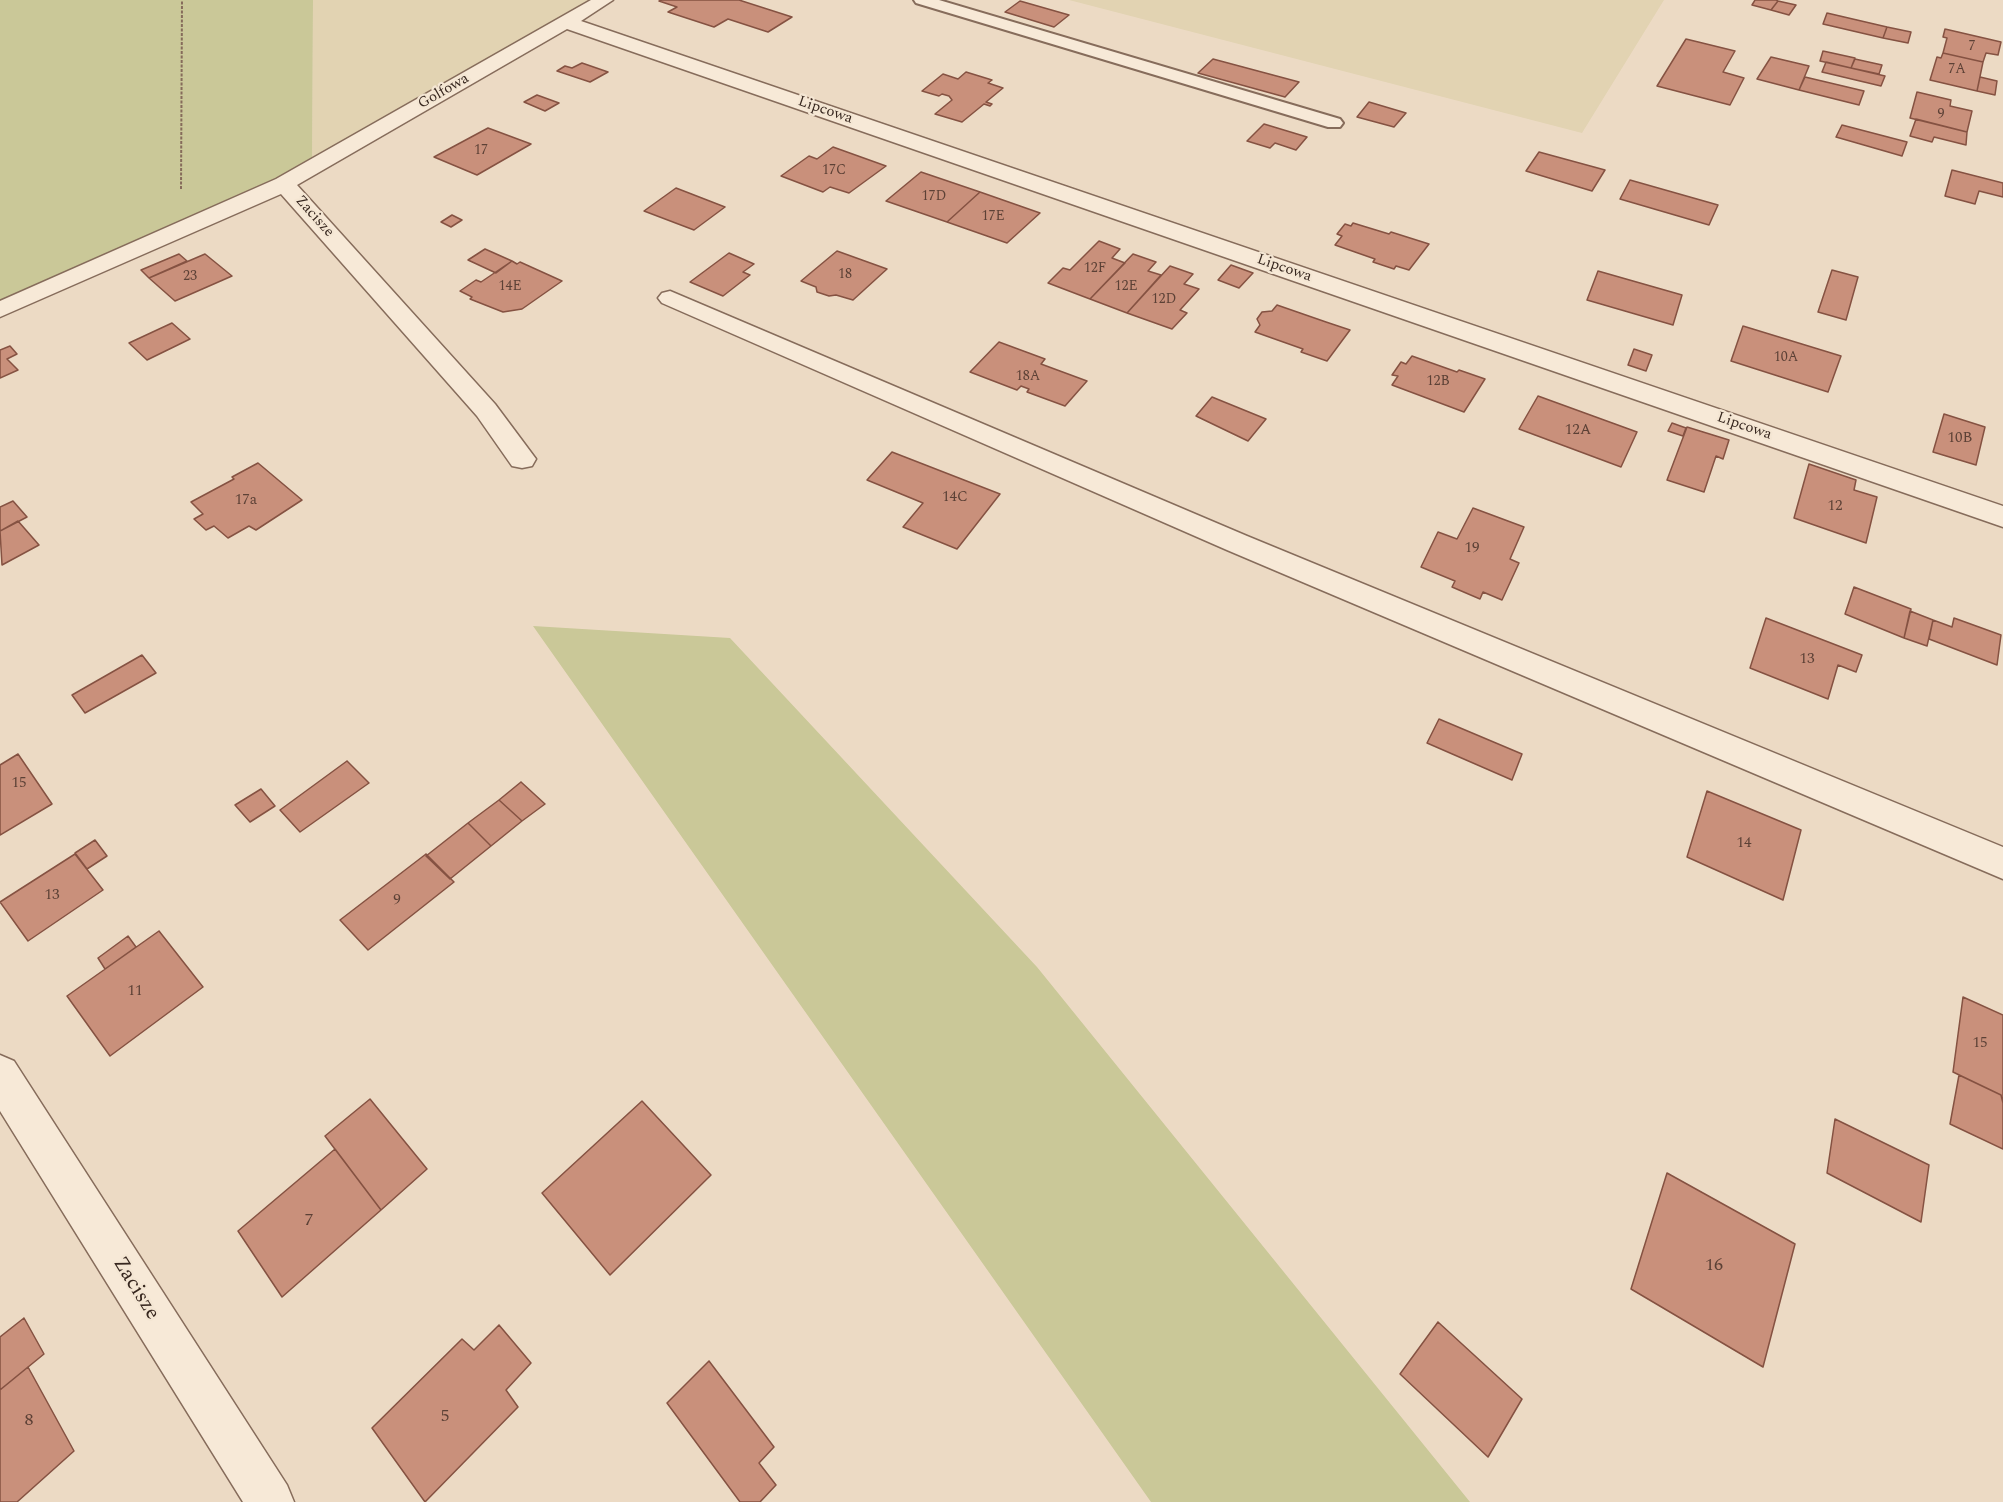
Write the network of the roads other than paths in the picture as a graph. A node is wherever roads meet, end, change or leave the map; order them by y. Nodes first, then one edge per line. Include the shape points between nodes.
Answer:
1 (604, 0) edge
2 (922, 0) edge
3 (566, 22) junction
4 (1334, 123) dead end
5 (284, 184) junction
6 (670, 298) dead end
7 (0, 310) edge
8 (522, 459) dead end
9 (2003, 517) edge
10 (2003, 863) edge
11 (0, 1075) edge
12 (270, 1502) edge

1 - 3 street, Golfowa
2 - 4 lane
3 - 5 street, Golfowa
3 - 9 street, Lipcowa
5 - 7 street, Zacisze
5 - 8 street, Zacisze via 486,411
6 - 10 street via 1237,543
11 - 12 street, Zacisze

